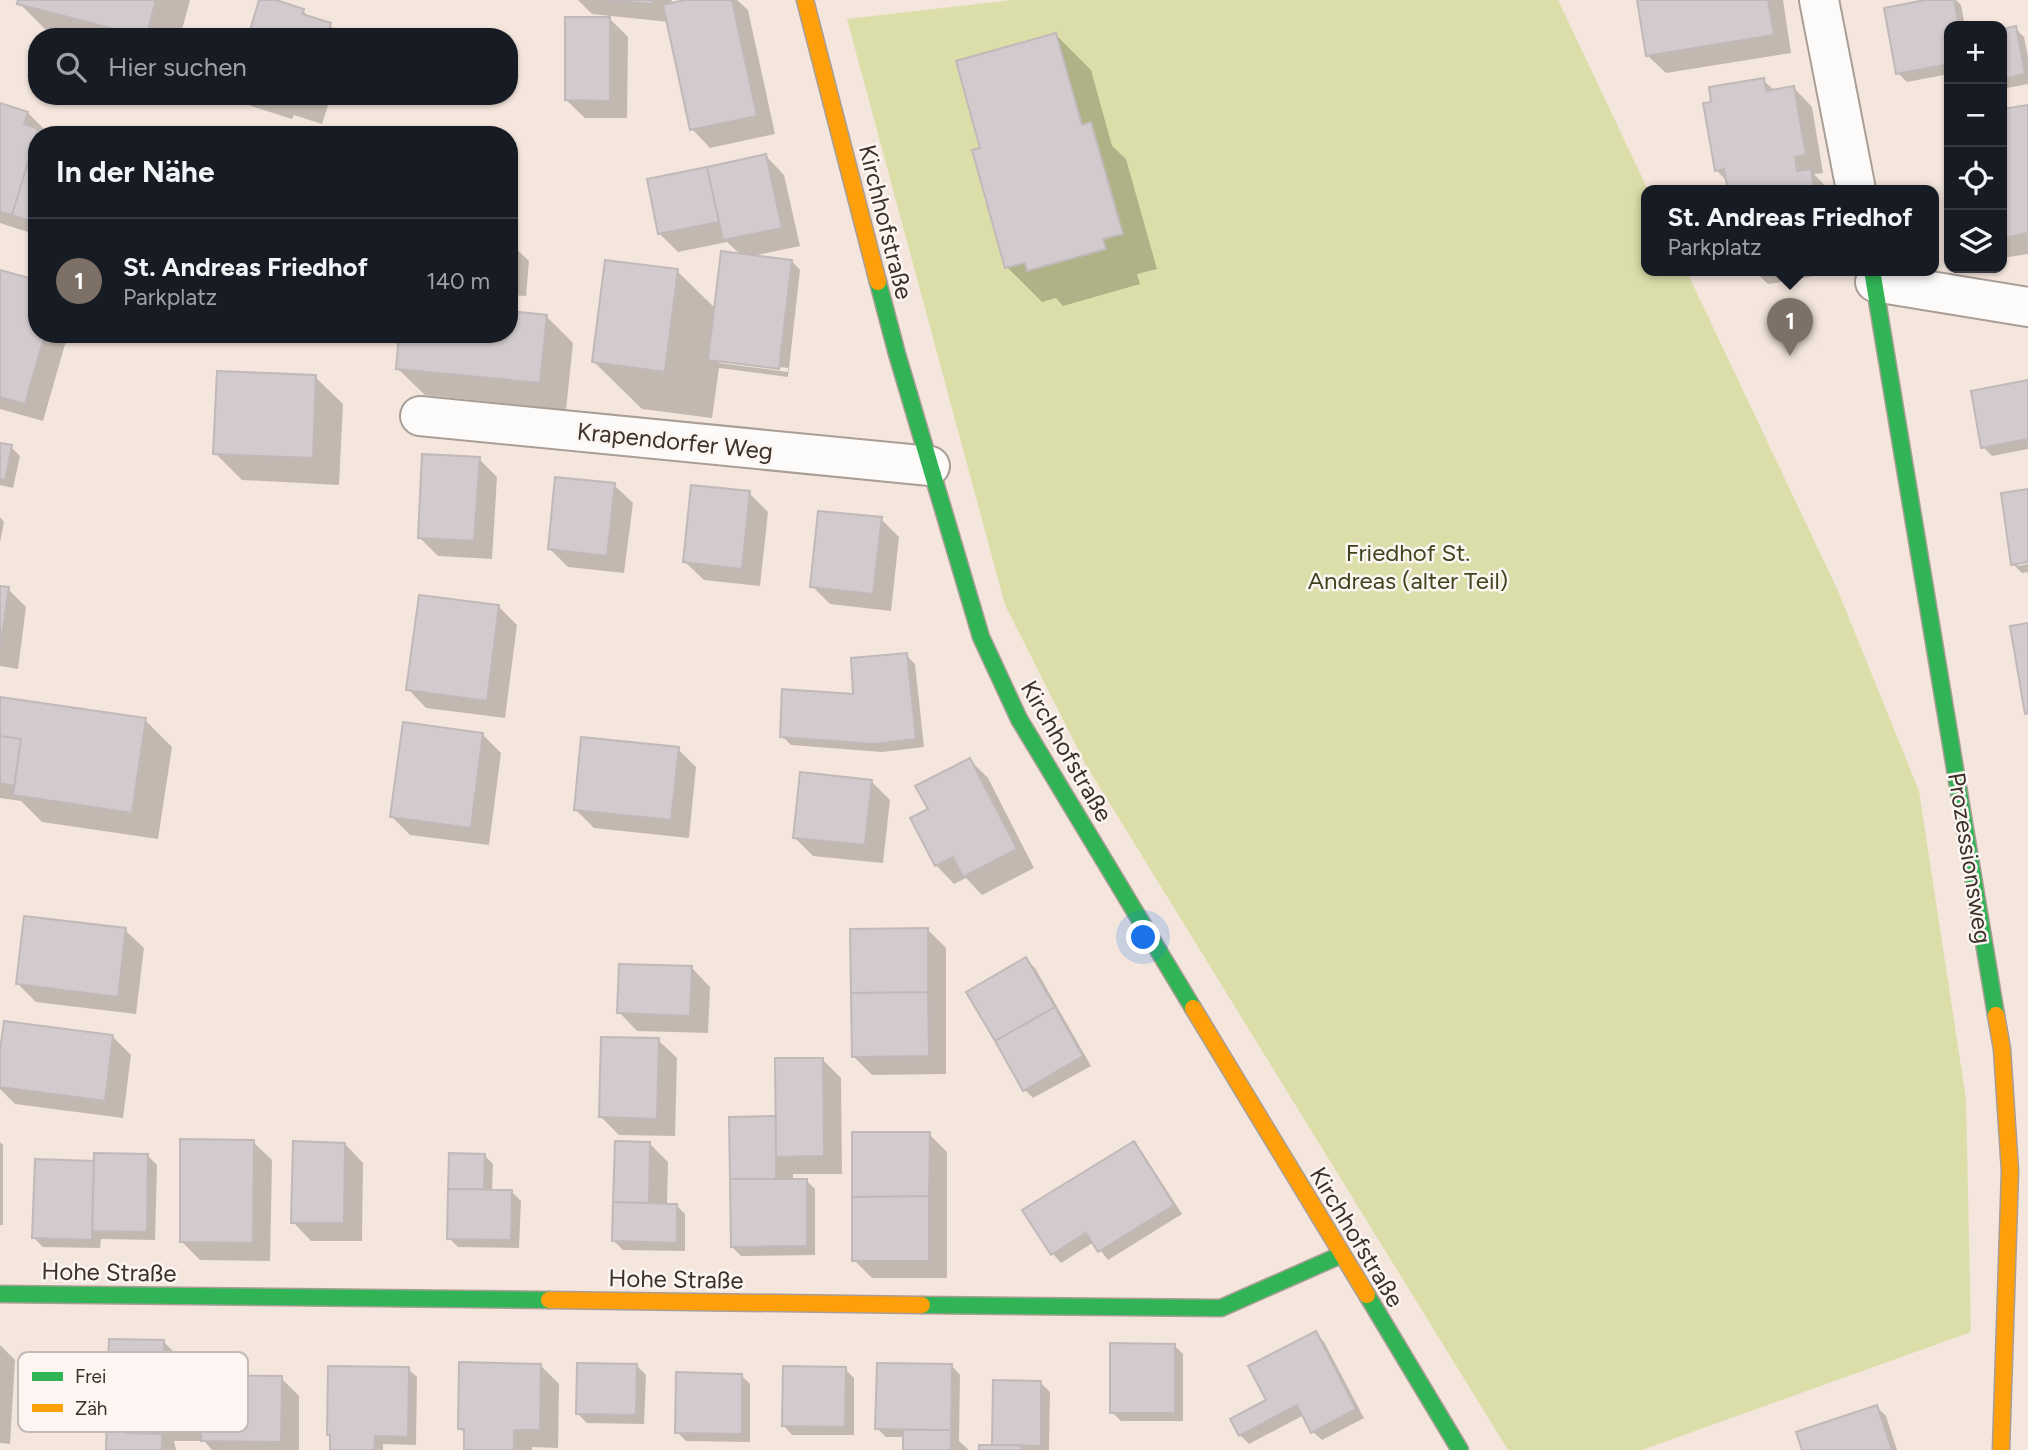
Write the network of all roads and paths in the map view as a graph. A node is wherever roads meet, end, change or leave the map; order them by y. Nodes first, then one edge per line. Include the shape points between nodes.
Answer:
1 (805, 0) edge
2 (1819, 0) edge
3 (1855, 185) edge
4 (1873, 276) edge
5 (2028, 307) edge
6 (420, 416) dead end
7 (930, 466) junction
8 (2019, 1172) edge
9 (1341, 1255) junction
10 (0, 1294) edge
11 (1460, 1450) edge
12 (2001, 1450) edge

1 - 7 street, Kirchhofstraße
2 - 3 street
4 - 5 street
4 - 8 street, Prozessionsweg
6 - 7 street, Krapendorfer Weg
7 - 9 street, Kirchhofstraße via 981,638 1019,719
8 - 12 street, Prozessionsweg
9 - 10 street, Hohe Straße via 1221,1308
9 - 11 street, Kirchhofstraße

